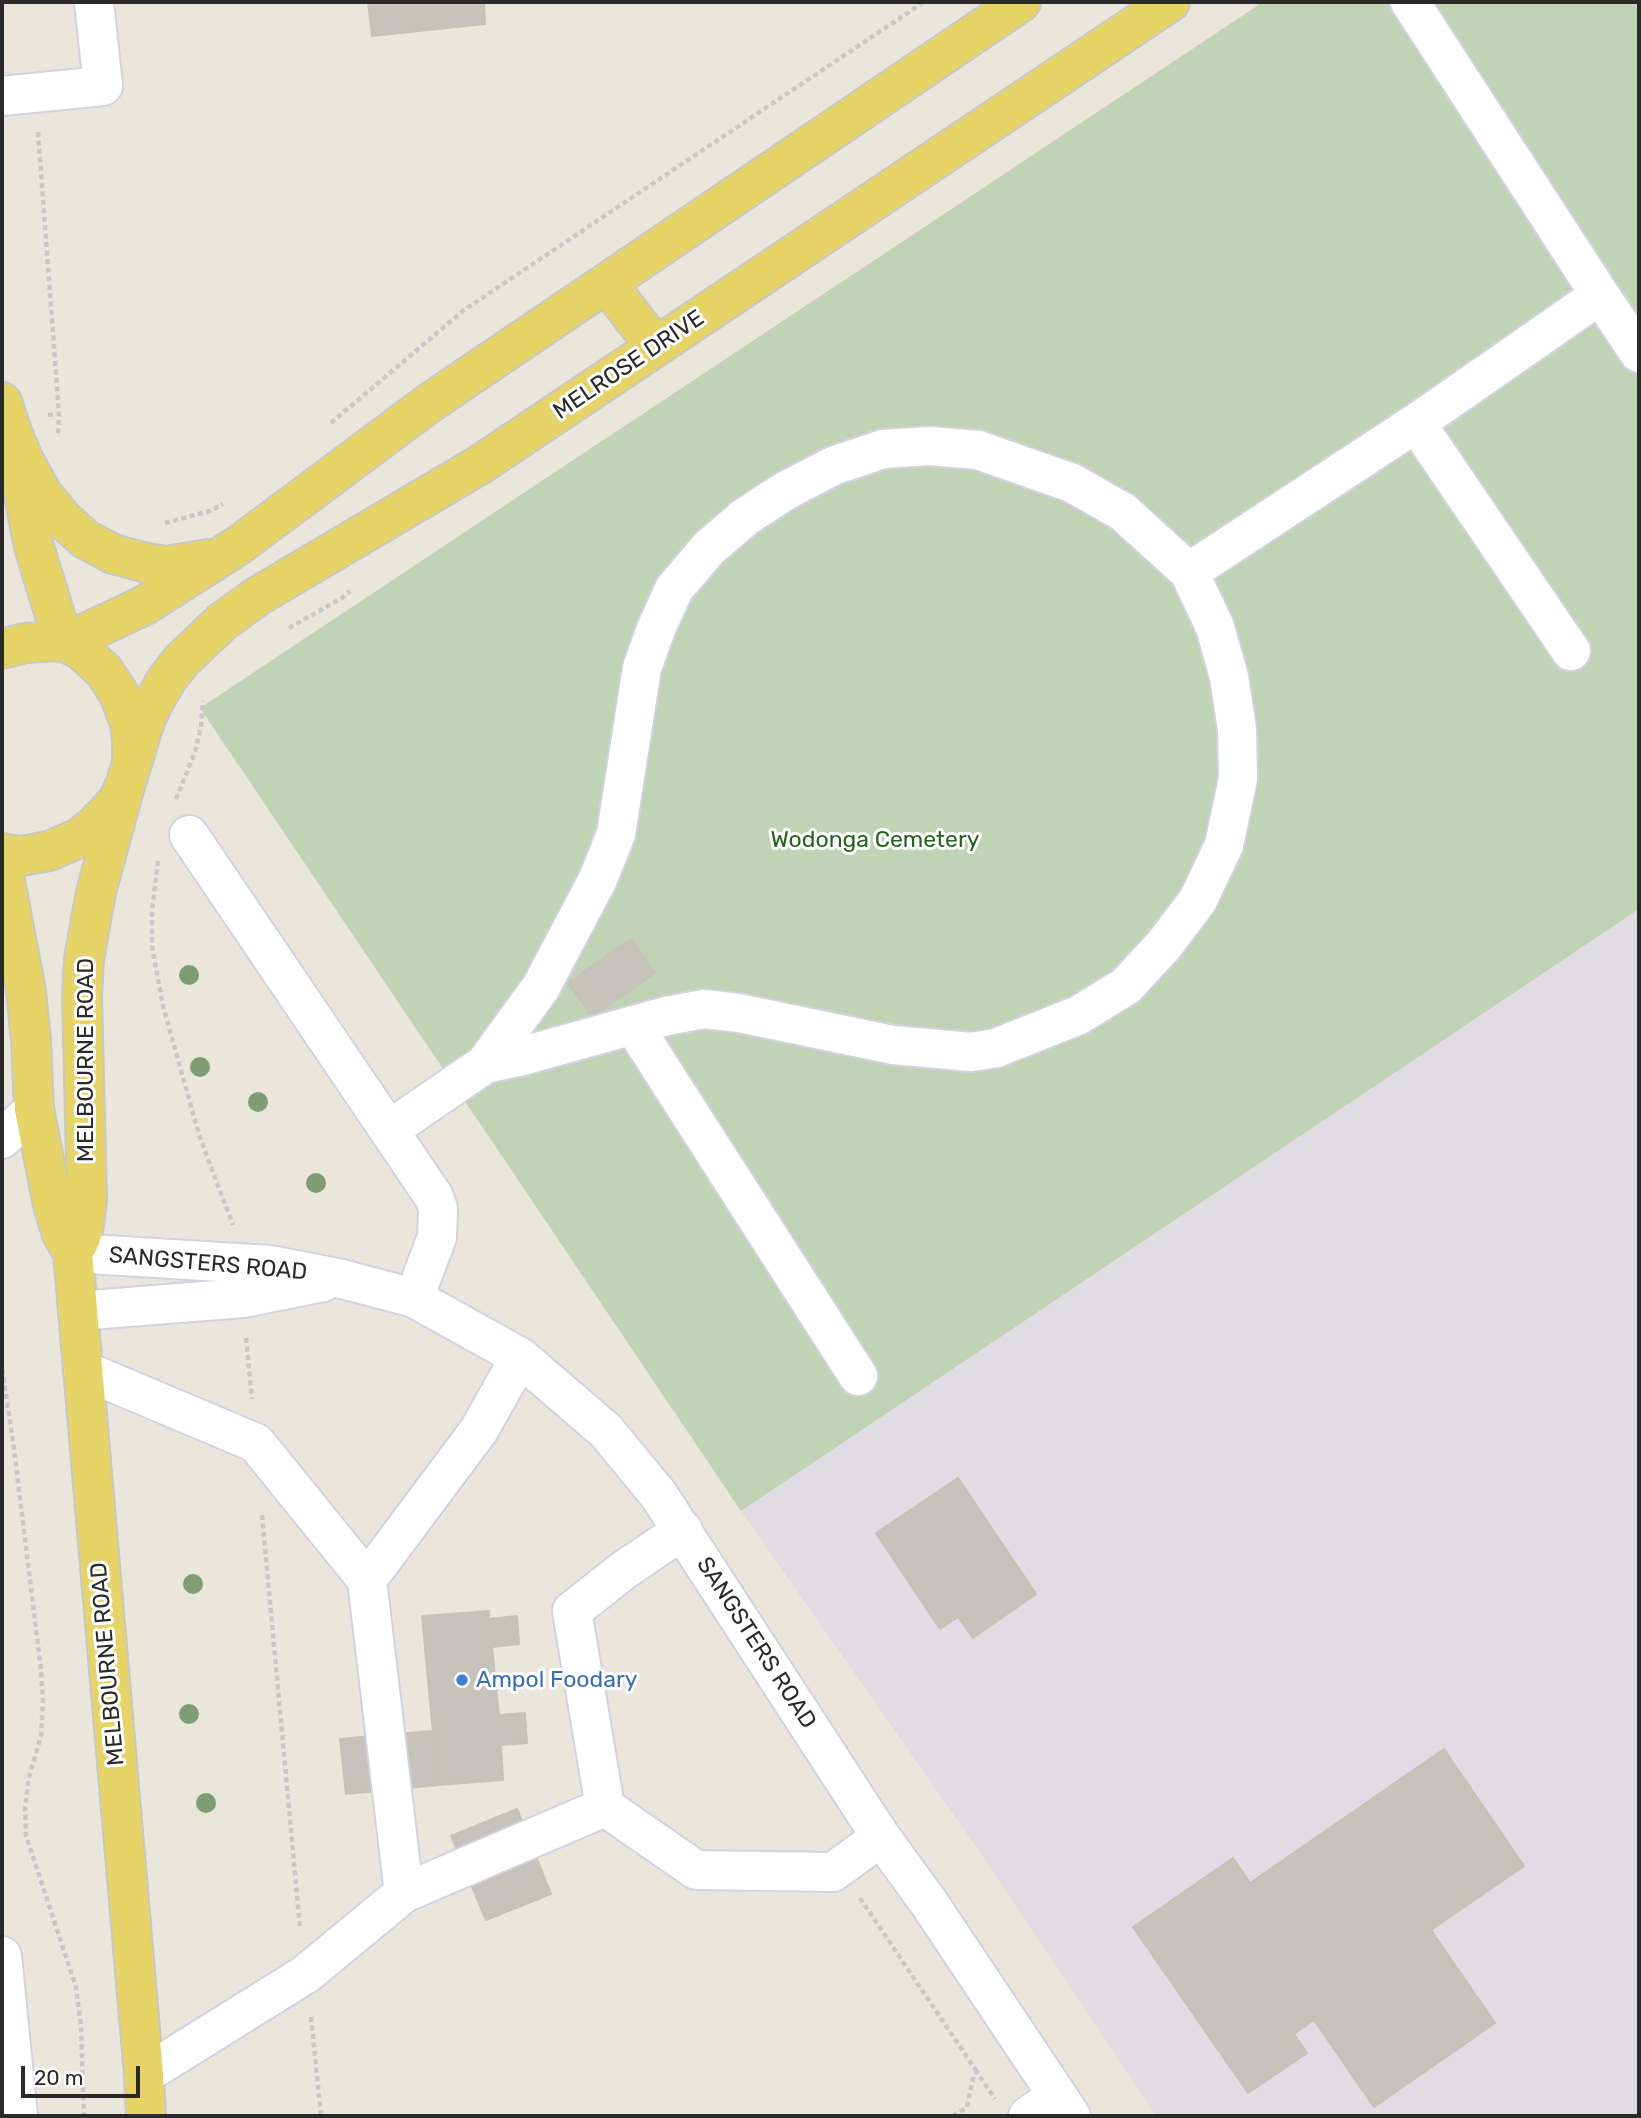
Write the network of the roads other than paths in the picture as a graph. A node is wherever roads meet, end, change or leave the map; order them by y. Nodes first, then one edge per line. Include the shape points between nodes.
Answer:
1 (94, 2) edge
2 (1021, 2) edge
3 (1170, 2) edge
4 (1410, 2) edge
5 (18, 94) edge
6 (607, 284) junction
7 (1600, 295) junction
8 (656, 347) junction
9 (1639, 353) edge
10 (7, 418) edge
11 (1416, 424) junction
12 (239, 545) junction
13 (1189, 572) junction
14 (65, 642) junction
15 (2, 649) edge
16 (1571, 651) dead end
17 (129, 774) junction
18 (189, 835) dead end
19 (2, 853) edge
20 (2, 865) edge
21 (2, 1023) edge
22 (633, 1025) junction
23 (485, 1064) junction
24 (33, 1094) junction
25 (389, 1130) junction
26 (2, 1139) edge
27 (73, 1253) junction
28 (342, 1279) junction
29 (414, 1298) junction
30 (78, 1311) junction
31 (520, 1357) junction
32 (83, 1370) junction
33 (858, 1376) dead end
34 (683, 1531) junction
35 (367, 1580) junction
36 (605, 1807) junction
37 (881, 1837) junction
38 (404, 1893) junction
39 (2, 1956) edge
40 (144, 2075) junction
41 (1039, 2108) edge
42 (18, 2116) edge
43 (146, 2116) edge
44 (152, 2116) edge

1 - 5 street via 103,86
2 - 6 main road
3 - 8 main road, MELROSE DRIVE
4 - 7 street
6 - 8 main road
6 - 12 main road via 428,404
7 - 9 street
7 - 11 street
8 - 17 main road, MELROSE DRIVE via 481,464 222,622 167,679 144,724
10 - 12 main road via 35,483 53,508 75,531 105,551 167,566 208,559
10 - 14 main road via 34,547
11 - 13 street
11 - 16 street
12 - 14 main road via 145,605
13 - 22 street via 1215,627 1229,677 1238,779 1224,845 1198,900 1126,986 1079,1015 996,1048 971,1052 893,1045 719,1010 686,1011
13 - 23 street via 1123,512 1061,478 978,450 883,449 833,466 746,517 709,548 674,589 642,668 616,834 598,880 541,988
14 - 15 main road via 33,642
14 - 17 main road via 92,659 119,694 130,723
17 - 19 main road via 117,802 79,838 49,851 21,856
17 - 27 main road, MELBOURNE ROAD via 96,892 84,959 87,1200
18 - 25 street
20 - 24 main road, MELBOURNE ROAD via 26,991
21 - 24 main road
22 - 23 street
22 - 33 street
23 - 25 street
24 - 26 street
24 - 27 main road, MELBOURNE ROAD via 53,1205
25 - 29 street via 439,1209 437,1237
27 - 28 street, SANGSTERS ROAD via 270,1265
27 - 30 main road, MELBOURNE ROAD
28 - 29 street, SANGSTERS ROAD
28 - 30 street, SANGSTERS ROAD via 243,1298
29 - 31 street, SANGSTERS ROAD
30 - 32 main road, MELBOURNE ROAD
31 - 34 street, SANGSTERS ROAD via 606,1431
31 - 35 street via 479,1430
32 - 35 street via 256,1443
32 - 40 main road, MELBOURNE ROAD
34 - 36 street via 572,1611
34 - 37 street, SANGSTERS ROAD
35 - 38 street
36 - 37 street via 696,1870 833,1872
36 - 38 street
37 - 41 street, SANGSTERS ROAD via 929,1903
38 - 40 street via 306,1974
39 - 42 street
40 - 43 main road, MELBOURNE ROAD
40 - 44 main road, MELBOURNE ROAD

